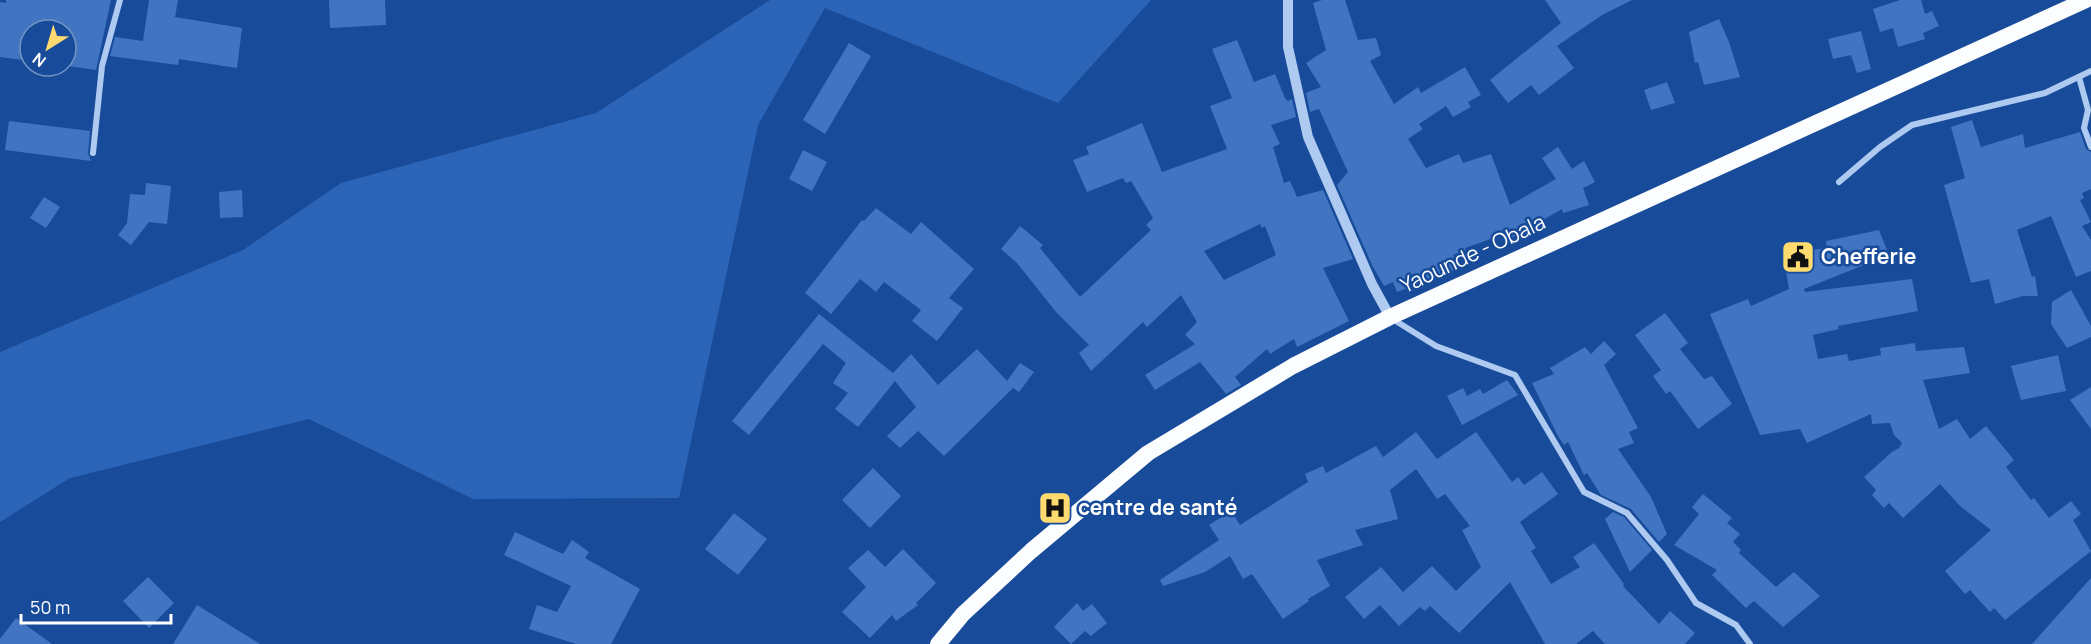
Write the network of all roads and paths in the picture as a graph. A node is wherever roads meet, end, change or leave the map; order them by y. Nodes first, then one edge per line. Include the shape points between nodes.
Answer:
1 (120, 0) edge
2 (1288, 0) edge
3 (2086, 0) edge
4 (2091, 71) edge
5 (2079, 76) junction
6 (2091, 147) edge
7 (93, 153) dead end
8 (1839, 182) dead end
9 (1390, 317) junction
10 (938, 644) edge
11 (1750, 644) edge

1 - 7 street via 102,66
2 - 9 street via 1288,47 1308,137
3 - 9 highway, Yaounde - Obala
4 - 5 street
5 - 6 street via 2088,110 2084,128
5 - 8 street via 2045,93 1912,125
9 - 10 highway, Yaounde - Obala via 1293,366 1148,453 1031,551 963,614
9 - 11 street via 1436,346 1515,375 1584,492 1627,513 1667,560 1696,603 1736,625

